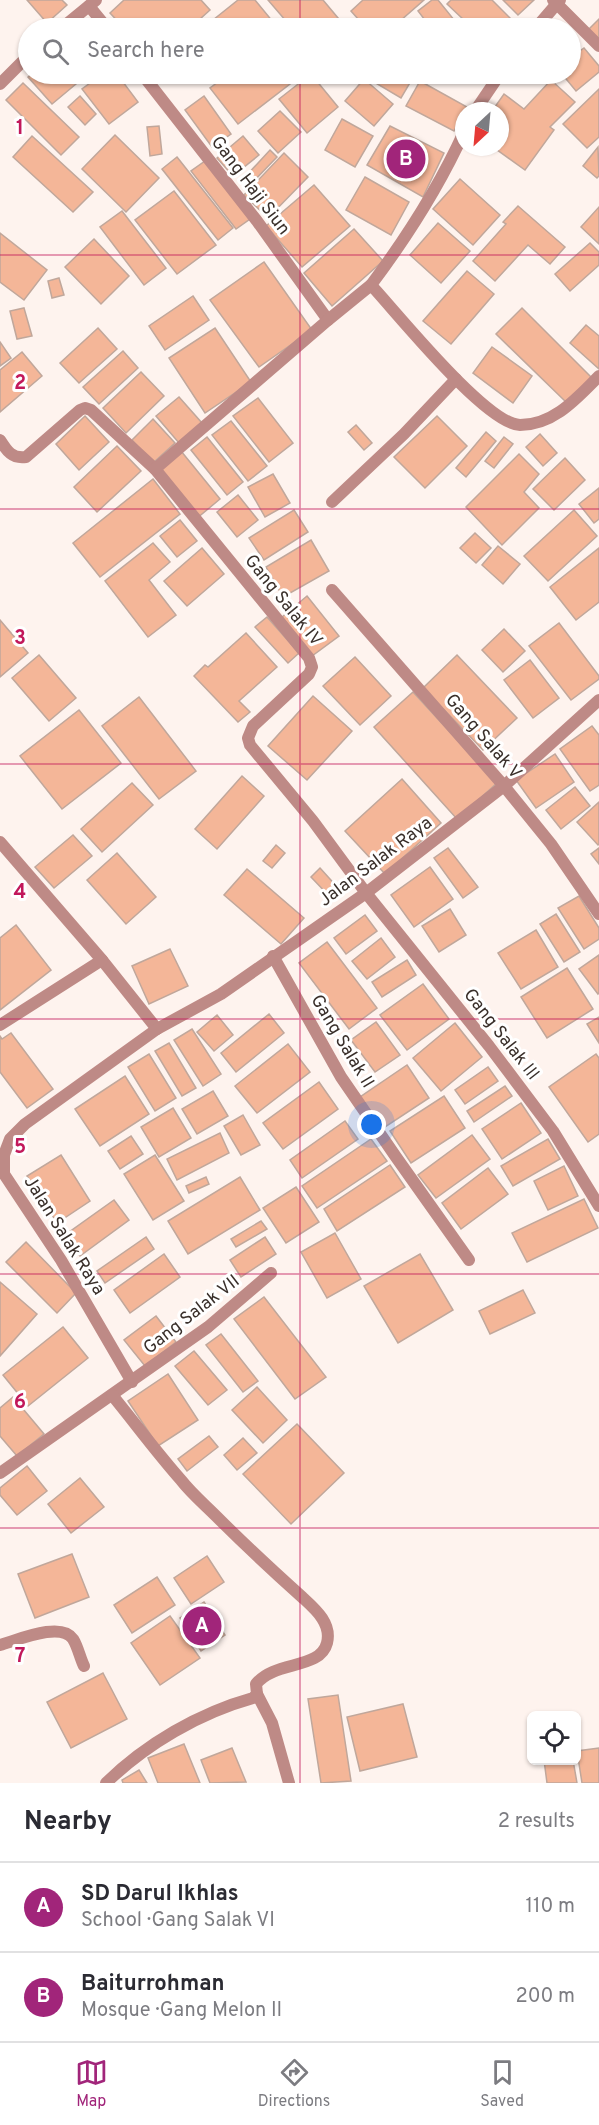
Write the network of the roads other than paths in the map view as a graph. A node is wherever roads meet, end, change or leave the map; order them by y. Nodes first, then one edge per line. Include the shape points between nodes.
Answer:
1 (557, 1) edge
2 (93, 3) edge
3 (74, 18) edge
4 (101, 18) edge
5 (544, 18) edge
6 (573, 18) edge
7 (581, 27) edge
8 (599, 46) edge
9 (18, 66) edge
10 (0, 84) edge
11 (150, 84) edge
12 (493, 84) edge
13 (481, 102) edge
14 (455, 152) edge
15 (371, 285) junction
16 (328, 320) junction
17 (599, 376) edge
18 (456, 379) junction
19 (0, 440) edge
20 (155, 470) junction
21 (332, 502) dead end
22 (332, 590) dead end
23 (599, 700) edge
24 (504, 786) junction
25 (0, 842) edge
26 (366, 893) junction
27 (599, 914) edge
28 (273, 956) junction
29 (102, 960) junction
30 (0, 1025) edge
31 (157, 1029) junction
32 (599, 1206) edge
33 (469, 1260) dead end
34 (271, 1273) dead end
35 (132, 1382) junction
36 (112, 1395) junction
37 (0, 1473) edge
38 (0, 1645) edge
39 (84, 1666) dead end
40 (257, 1694) junction
41 (106, 1783) edge
42 (289, 1783) edge

1 - 5 street
1 - 6 street
2 - 3 street
2 - 4 street
7 - 8 street
9 - 10 street
11 - 16 street, Gang Haji Siun
12 - 13 street
14 - 15 street via 404,241
15 - 16 street
15 - 18 street
16 - 20 street
17 - 18 street via 552,417 518,425 503,420
18 - 21 street
19 - 20 street via 9,453 17,458 26,457 85,408
20 - 26 street, Gang Salak IV via 309,658 309,674 253,726 248,738
22 - 24 street, Gang Salak V
23 - 24 street, Jalan Salak Raya
24 - 26 street, Jalan Salak Raya
24 - 27 street, Gang Salak V via 551,844
25 - 29 street
26 - 28 street, Jalan Salak Raya
26 - 32 street, Gang Salak III via 553,1131
28 - 31 street, Jalan Salak Raya via 221,994
28 - 33 street, Gang Salak II via 341,1077
29 - 30 street
29 - 31 street
31 - 35 street, Jalan Salak Raya via 25,1124 10,1139 4,1155 4,1174 61,1260
34 - 35 street, Gang Salak VII via 208,1327
35 - 36 street, Gang Salak VII
36 - 37 street, Gang Salak VII
36 - 40 street via 182,1482 321,1615 327,1643 321,1654 266,1674 256,1684
38 - 39 street via 63,1631 72,1638
40 - 41 street via 174,1730
40 - 42 street via 272,1723

